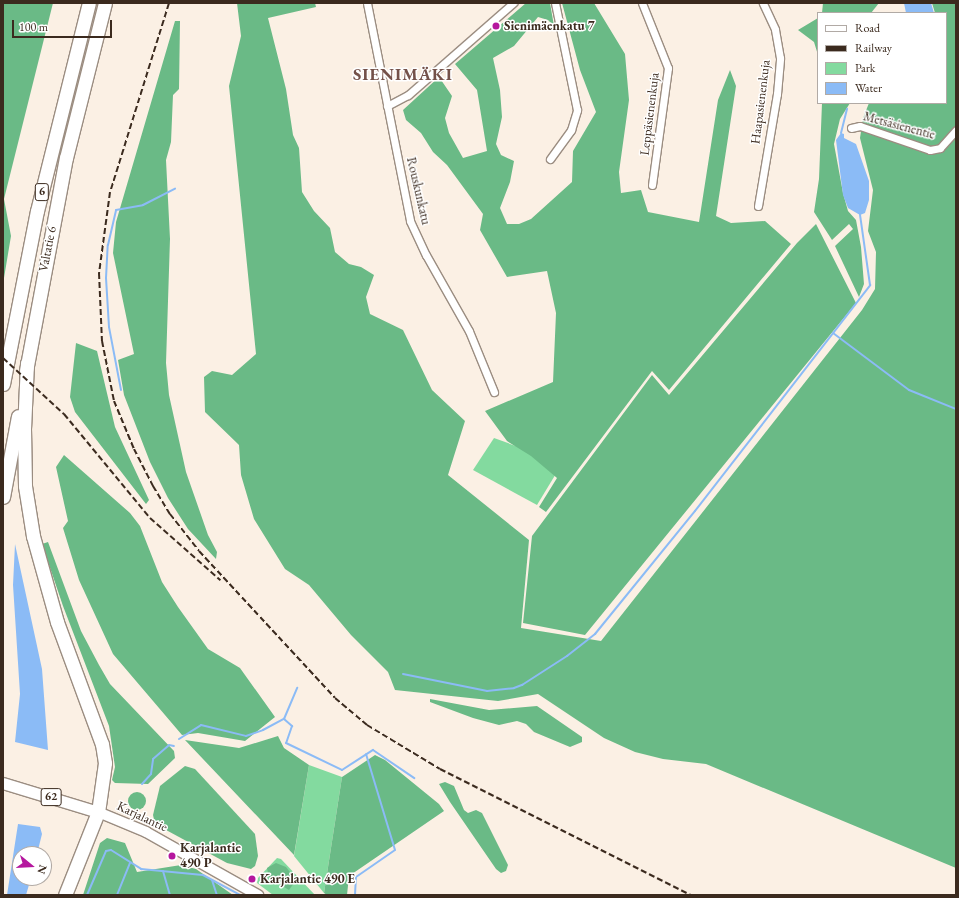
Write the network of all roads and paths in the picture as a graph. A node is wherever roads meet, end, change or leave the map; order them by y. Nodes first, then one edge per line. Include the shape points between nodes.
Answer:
1 (89, 3) edge
2 (105, 3) edge
3 (367, 3) edge
4 (513, 3) edge
5 (555, 3) edge
6 (642, 3) edge
7 (763, 3) edge
8 (387, 106) junction
9 (851, 128) dead end
10 (956, 130) edge
11 (550, 159) dead end
12 (652, 185) dead end
13 (758, 206) dead end
14 (27, 363) junction
15 (3, 384) edge
16 (494, 392) dead end
17 (3, 497) edge
18 (3, 783) edge
19 (98, 812) junction
20 (65, 895) edge
21 (258, 895) edge

1 - 15 highway, Valtatie 6 / 6 via 37,211
2 - 14 highway, Valtatie 6 / 6 via 66,158
3 - 8 street, Rouskunkatu
4 - 8 street via 408,95
5 - 11 street via 577,110 571,130
6 - 12 street, Leppäsienenkuja via 668,68
7 - 13 street, Haapasienenkuja via 775,29 780,58 777,94
8 - 16 street, Rouskunkatu via 410,221 472,338
9 - 10 street, Metsäsienentie via 860,126 930,150 940,148
14 - 17 highway, Valtatie 6 / 6
14 - 19 highway via 25,472 32,529 57,622 102,744 105,763
18 - 19 main road, 62
19 - 20 highway
19 - 21 main road, Karjalantie via 146,832

